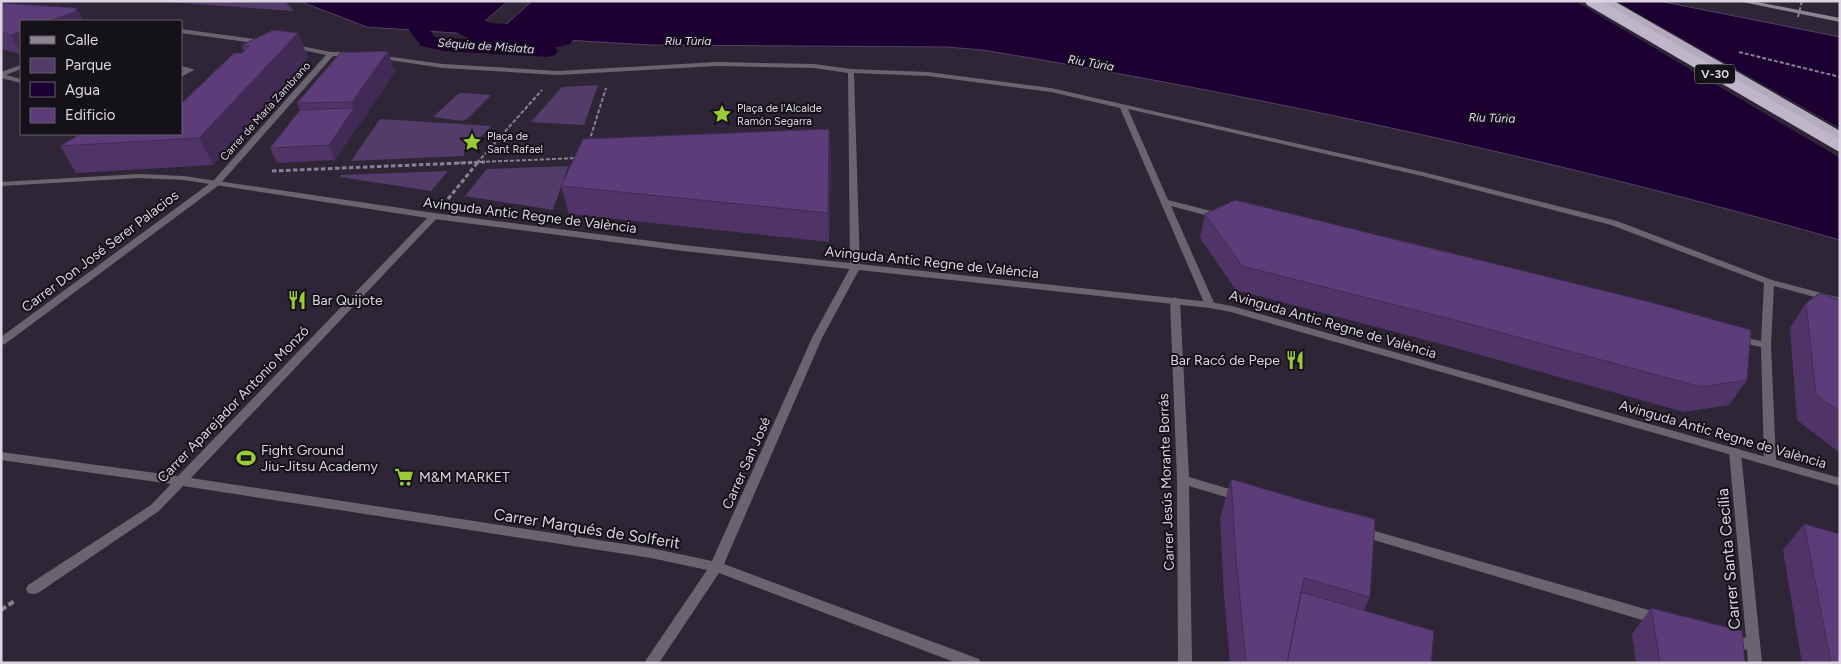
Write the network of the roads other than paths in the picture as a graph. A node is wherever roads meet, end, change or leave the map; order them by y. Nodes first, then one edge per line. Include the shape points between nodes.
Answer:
1 (1591, 1) edge
2 (1605, 1) edge
3 (1741, 1) edge
4 (1840, 20) edge
5 (182, 31) edge
6 (266, 43) edge
7 (285, 45) edge
8 (331, 54) junction
9 (360, 55) edge
10 (369, 56) edge
11 (20, 67) edge
12 (182, 68) edge
13 (851, 70) junction
14 (182, 74) edge
15 (1, 75) edge
16 (20, 80) edge
17 (1122, 105) junction
18 (1840, 136) edge
19 (1840, 146) edge
20 (216, 182) junction
21 (1, 184) edge
22 (1165, 202) junction
23 (434, 216) junction
24 (1233, 219) edge
25 (855, 268) junction
26 (1769, 282) junction
27 (1175, 300) junction
28 (1840, 301) edge
29 (1210, 305) junction
30 (1727, 336) edge
31 (1, 342) edge
32 (1766, 345) junction
33 (1735, 452) junction
34 (1, 456) edge
35 (1770, 461) junction
36 (181, 480) junction
37 (1182, 480) junction
38 (1840, 482) edge
39 (1249, 499) edge
40 (1344, 527) edge
41 (716, 567) junction
42 (33, 589) dead end
43 (1667, 621) edge
44 (1715, 635) edge
45 (1753, 646) junction
46 (651, 663) edge
47 (974, 663) edge
48 (1185, 663) edge
49 (1755, 663) edge

1 - 19 highway, V-30, bridge
2 - 18 highway, bridge
3 - 4 main road
5 - 6 street
7 - 8 street
8 - 9 street
8 - 20 street, Carrer de María Zambrano
10 - 13 street via 443,66 558,73 749,63
11 - 15 street
12 - 14 street via 191,70
13 - 17 street via 928,74 1051,90
13 - 25 street
15 - 16 street
17 - 22 street
17 - 26 street via 1423,174 1614,223
20 - 21 street, Avinguda Antic Regne de València via 139,176
20 - 23 street, Avinguda Antic Regne de València
20 - 31 street, Carrer Don José Serer Palacios
22 - 24 street
22 - 29 street
23 - 25 street, Avinguda Antic Regne de València
23 - 36 street, Carrer Aparejador Antonio Monzó
25 - 27 street, Avinguda Antic Regne de València
25 - 41 street, Carrer San José via 817,338
26 - 28 street
26 - 32 street
27 - 29 street, Avinguda Antic Regne de València
27 - 37 street, Carrer Jesús Morante Borrás
29 - 33 street, Avinguda Antic Regne de València
30 - 32 street
32 - 35 street
33 - 35 street, Avinguda Antic Regne de València
33 - 45 street, Carrer Santa Cecília
34 - 36 street, Carrer Marqués de Solferit
35 - 38 street, Avinguda Antic Regne de València
36 - 41 street, Carrer Marqués de Solferit via 650,553
36 - 42 street, Carrer Aparejador Antonio Monzó via 155,508
37 - 39 street
37 - 48 street, Carrer Jesús Morante Borrás
40 - 43 street
41 - 46 street, Carrer San José
41 - 47 street, Carrer Marqués de Solferit
44 - 45 street
45 - 49 street, Carrer Santa Cecília

